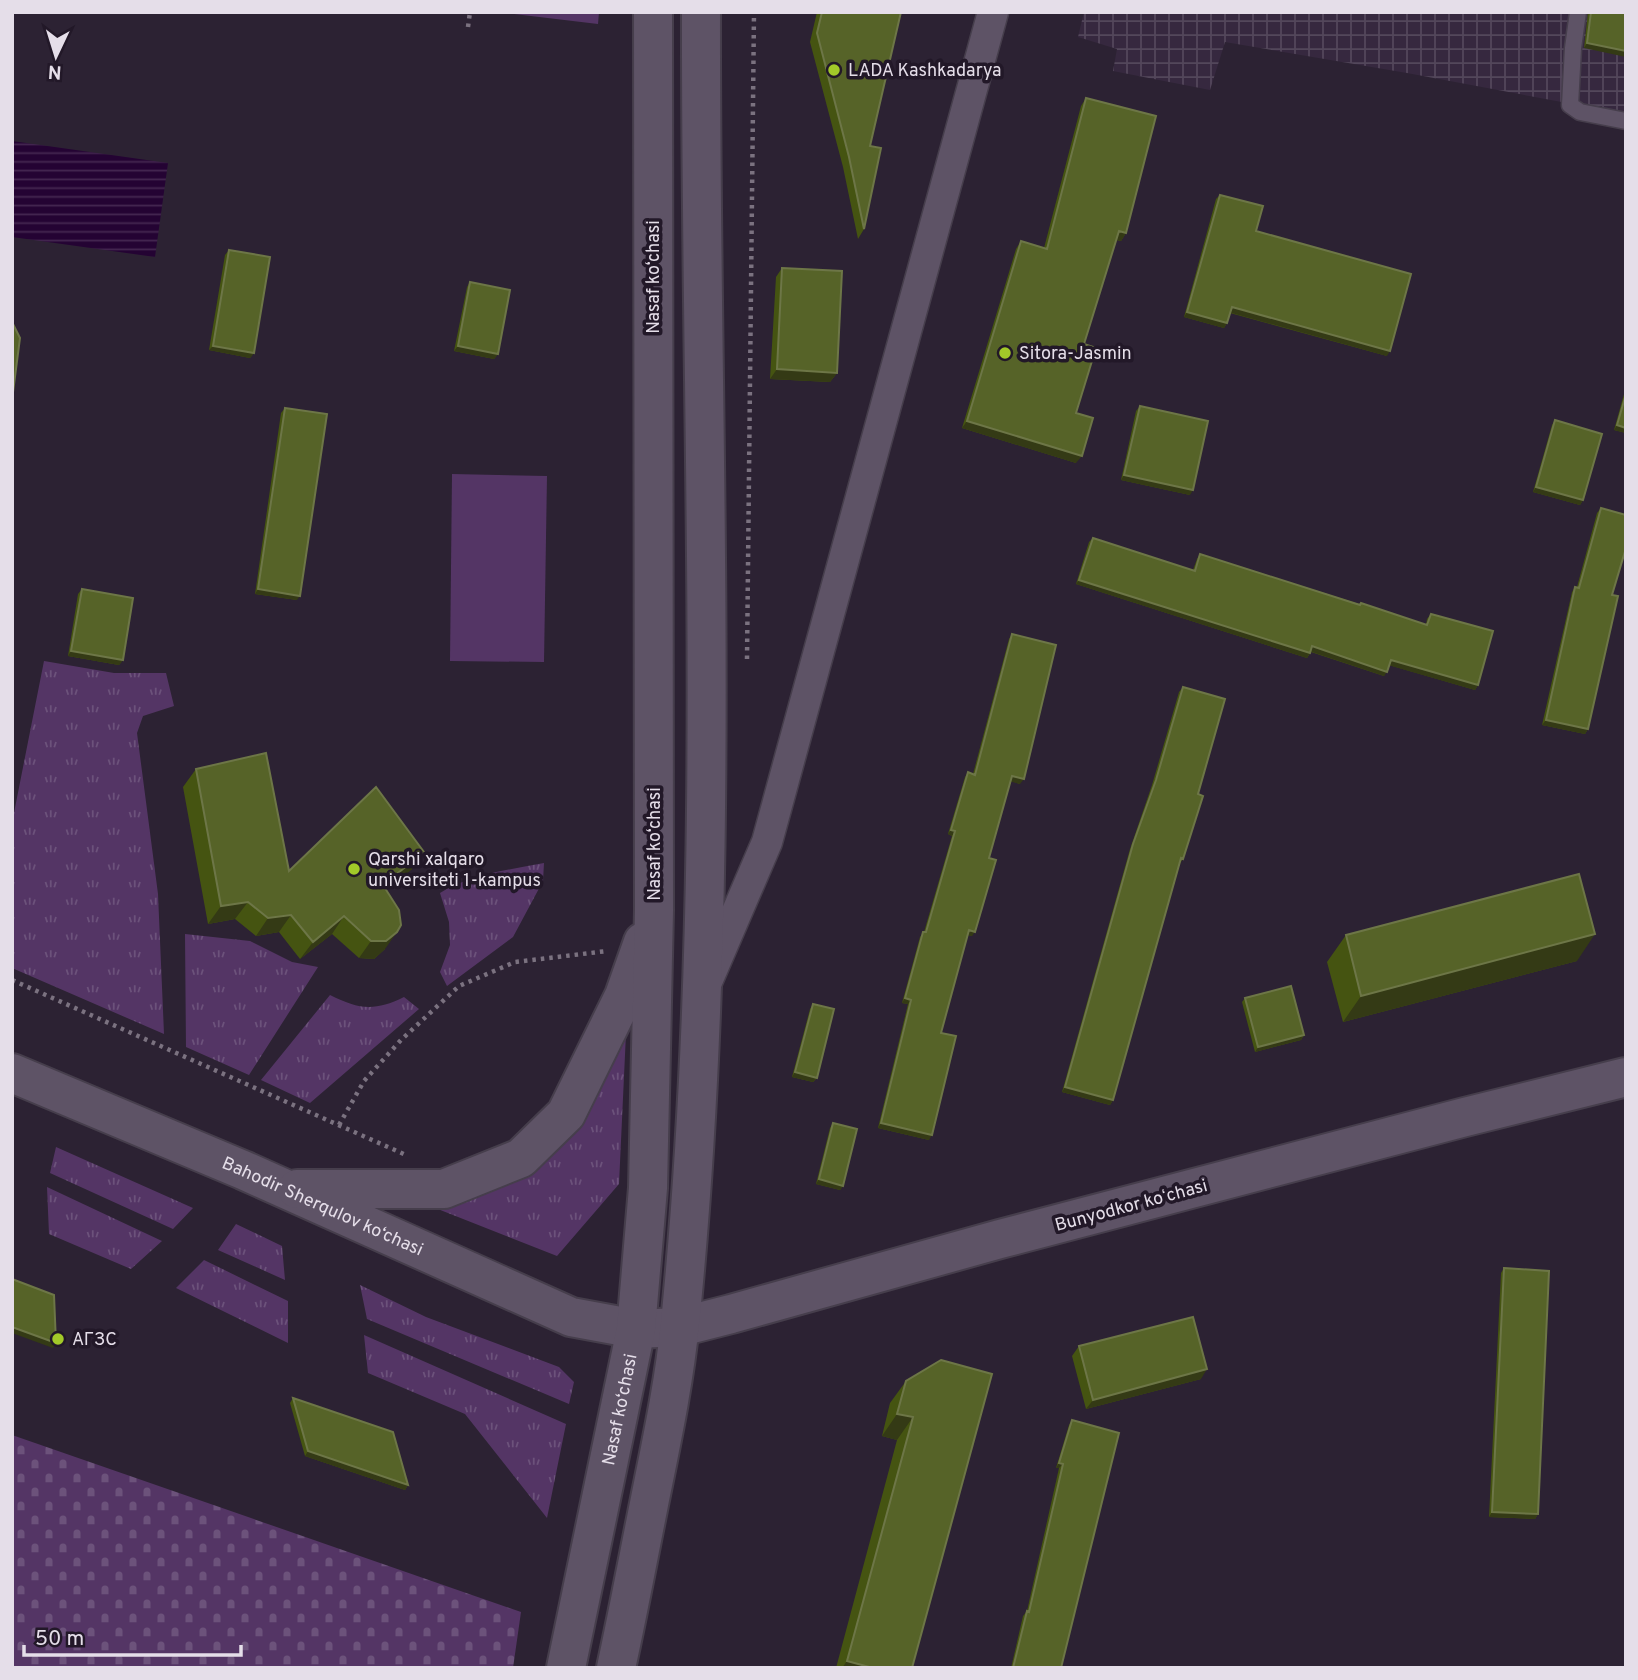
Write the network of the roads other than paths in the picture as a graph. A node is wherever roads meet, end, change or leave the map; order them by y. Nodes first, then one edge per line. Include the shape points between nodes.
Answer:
1 (653, 12) edge
2 (701, 12) edge
3 (993, 12) edge
4 (1578, 12) edge
5 (1626, 121) edge
6 (654, 910) junction
7 (703, 991) junction
8 (12, 1073) edge
9 (1626, 1077) edge
10 (284, 1189) junction
11 (680, 1326) junction
12 (636, 1329) junction
13 (566, 1668) edge
14 (616, 1668) edge

1 - 6 main road, Nasaf ko‘chasi
2 - 7 main road via 707,640
3 - 7 street via 767,842
4 - 5 lane via 1570,105 1580,112
6 - 10 main road via 624,996 566,1114 521,1158 444,1189
6 - 12 main road, Nasaf ko‘chasi via 648,1188
7 - 11 main road
8 - 10 main road, Bahodir Sherqulov ko‘chasi
9 - 11 main road, Bunyodkor koʻchasi
10 - 12 main road, Bahodir Sherqulov ko‘chasi via 571,1317
11 - 12 main road, Bunyodkor koʻchasi
11 - 14 main road via 665,1429
12 - 13 main road, Nasaf ko‘chasi

